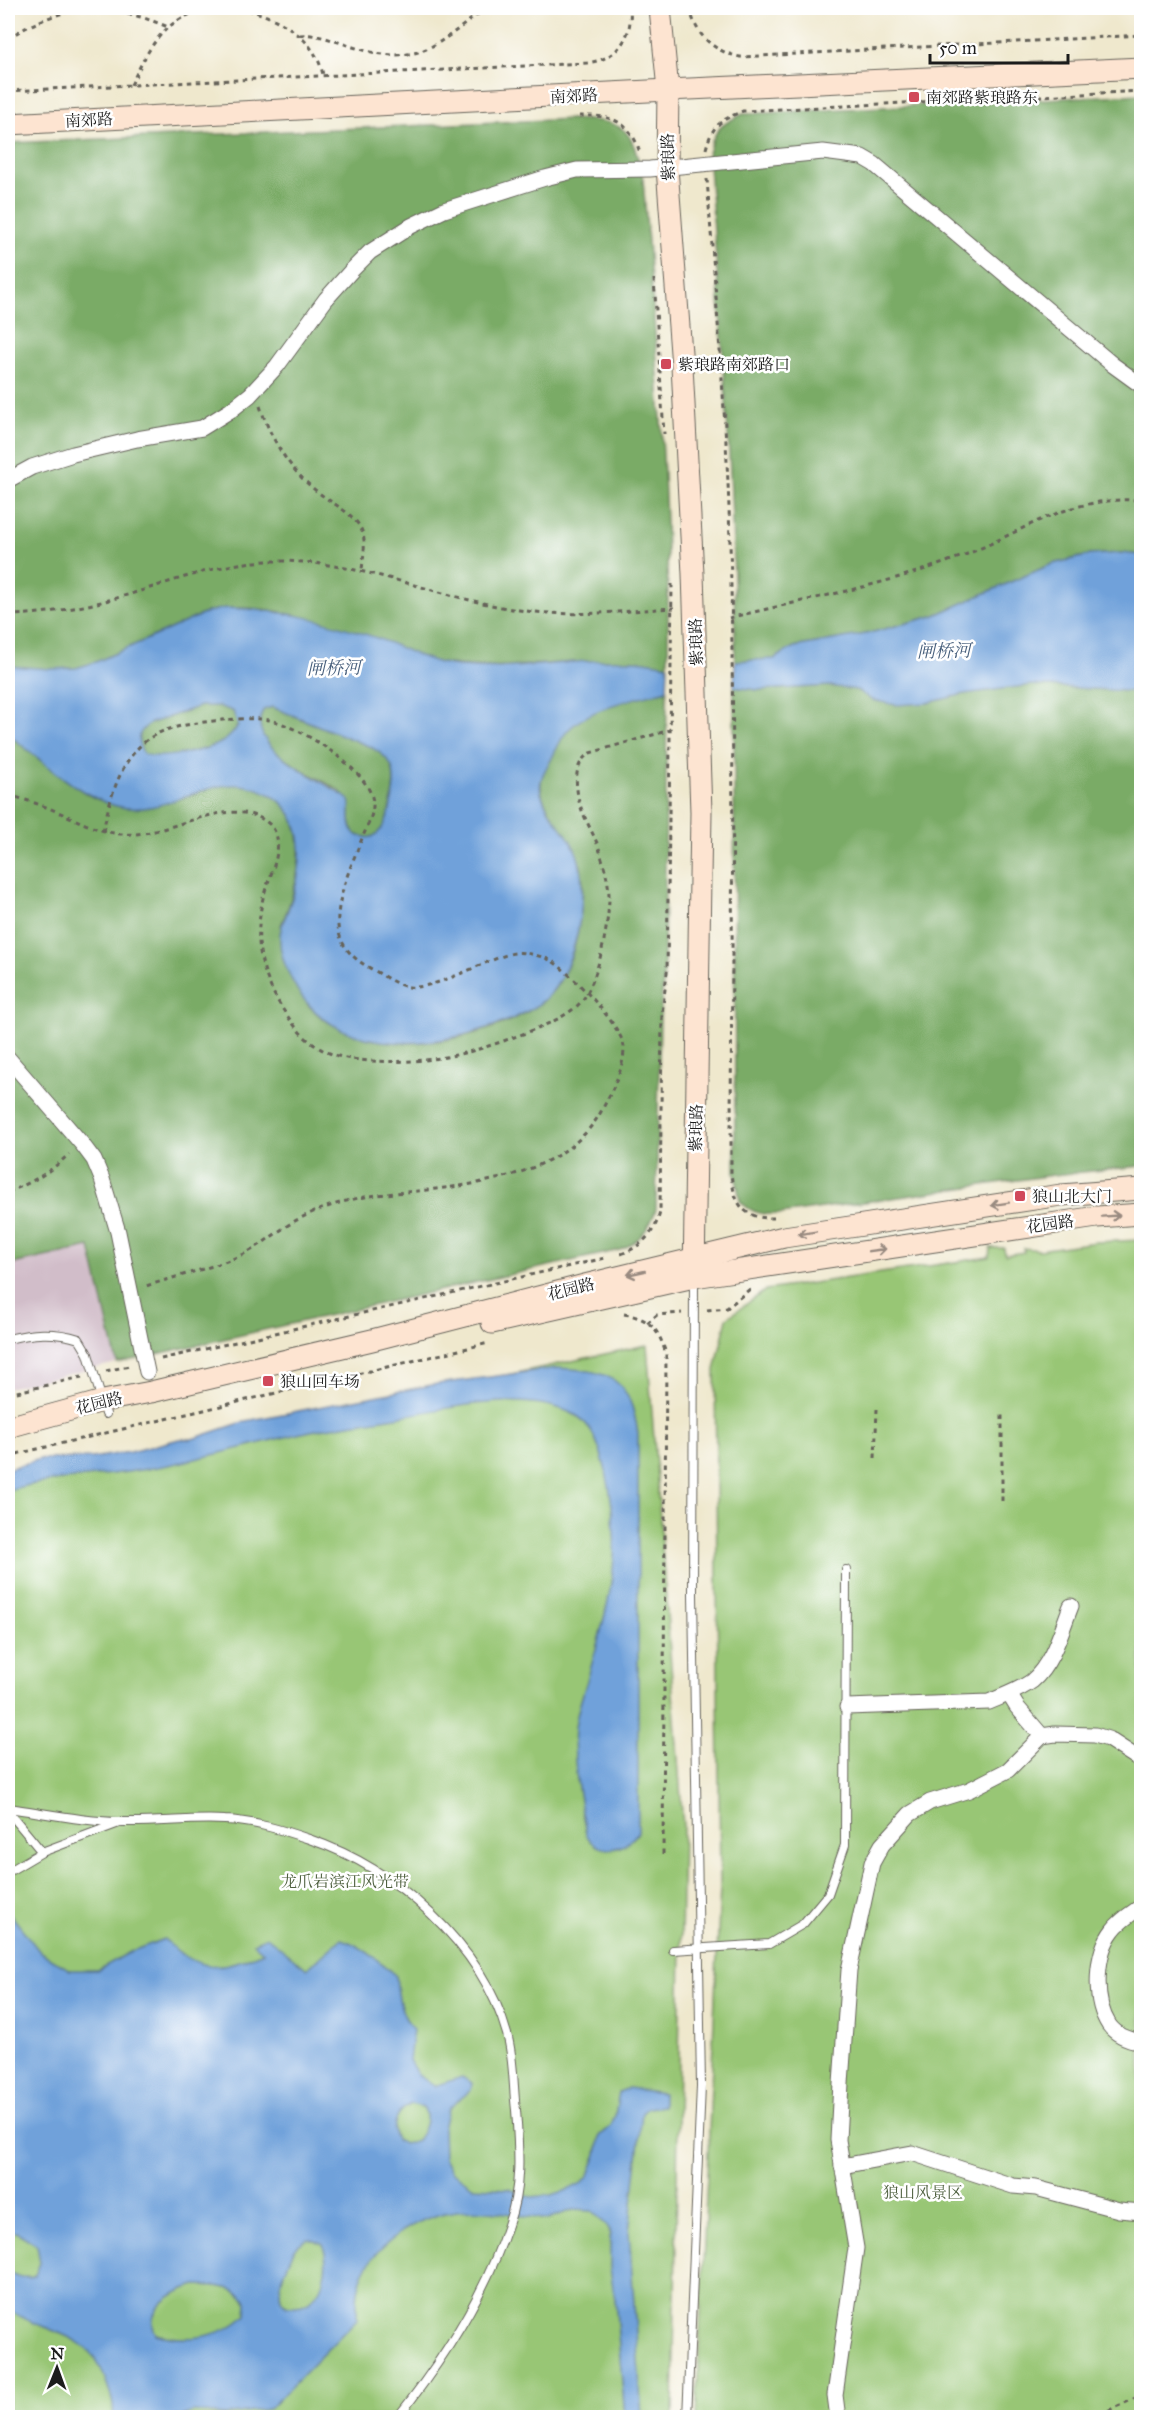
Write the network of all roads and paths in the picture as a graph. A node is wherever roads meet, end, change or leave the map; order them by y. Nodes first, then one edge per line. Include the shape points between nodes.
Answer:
1 (210, 8) edge
2 (239, 8) edge
3 (486, 8) edge
4 (630, 8) edge
5 (660, 8) edge
6 (690, 8) edge
7 (168, 27) junction
8 (300, 35) junction
9 (1142, 35) edge
10 (8, 38) edge
11 (1142, 68) edge
12 (324, 76) junction
13 (131, 86) junction
14 (668, 90) junction
15 (8, 91) edge
16 (1142, 91) edge
17 (576, 116) dead end
18 (8, 124) edge
19 (706, 164) junction
20 (667, 168) junction
21 (644, 169) junction
22 (654, 276) dead end
23 (1142, 386) edge
24 (255, 390) junction
25 (664, 435) dead end
26 (8, 480) edge
27 (1142, 500) edge
28 (362, 570) junction
29 (672, 578) dead end
30 (672, 608) junction
31 (677, 608) dead end
32 (8, 615) edge
33 (730, 618) junction
34 (670, 730) junction
35 (8, 795) edge
36 (103, 831) junction
37 (587, 993) junction
38 (8, 1058) edge
39 (81, 1143) junction
40 (1142, 1189) edge
41 (8, 1192) edge
42 (1142, 1214) edge
43 (782, 1218) dead end
44 (694, 1268) junction
45 (753, 1286) dead end
46 (130, 1291) junction
47 (694, 1311) junction
48 (621, 1314) dead end
49 (647, 1323) junction
50 (8, 1339) edge
51 (493, 1342) dead end
52 (158, 1359) dead end
53 (141, 1368) joint
54 (100, 1373) dead end
55 (89, 1375) dead end
56 (8, 1394) edge
57 (104, 1407) junction
58 (877, 1409) dead end
59 (1002, 1413) dead end
60 (8, 1427) edge
61 (8, 1437) edge
62 (8, 1456) edge
63 (875, 1458) dead end
64 (1002, 1501) dead end
65 (846, 1570) dead end
66 (1071, 1606) dead end
67 (1009, 1694) junction
68 (847, 1707) junction
69 (1042, 1736) junction
70 (1142, 1761) edge
71 (8, 1809) edge
72 (121, 1822) junction
73 (42, 1852) junction
74 (663, 1856) dead end
75 (8, 1872) edge
76 (1142, 1906) edge
77 (699, 1949) junction
78 (673, 1950) dead end
79 (1142, 2042) edge
80 (842, 2166) junction
81 (1142, 2212) edge
82 (1142, 2395) edge
83 (397, 2418) edge
84 (687, 2418) edge
85 (838, 2418) edge
86 (1092, 2418) edge

1 - 7 path
2 - 8 path via 260,13
3 - 8 path via 448,38 418,52 384,55
4 - 12 path via 630,31 621,45 601,61
5 - 14 street, 紫琅路
6 - 9 path via 702,37 725,54 740,57
7 - 10 path via 121,11 91,8 41,20
7 - 13 path via 148,49
8 - 12 path via 317,56
11 - 14 street, 南郊路
12 - 13 path
13 - 15 path
14 - 18 street, 南郊路
14 - 20 street, 紫琅路
16 - 19 path via 743,111 713,128 705,152
17 - 21 path via 600,116 624,126 640,150
19 - 20 street
19 - 23 street via 823,152 862,157
19 - 33 path via 729,507
20 - 21 street
20 - 44 street, 紫琅路 via 690,516 701,812
21 - 24 street via 577,170 444,210 411,226 370,252 352,270
22 - 25 path
24 - 26 street via 202,428 73,454 32,467
24 - 28 path via 279,451 305,480 361,528
27 - 33 path via 1117,499 1074,507 950,561 835,595
28 - 30 path via 528,611 576,614
28 - 32 path via 290,561 247,562 76,607
29 - 30 path
30 - 31 path
30 - 34 path
33 - 43 path via 731,1173 733,1192 744,1210 765,1218
34 - 37 path via 590,753 579,764 578,797 601,852 609,897 608,917
34 - 52 path via 660,1212 651,1234 622,1254
35 - 36 path
36 - 37 path via 143,834 212,814 229,813 252,815 269,823 277,845 260,912 259,939 265,972 292,1023 326,1052 389,1062 456,1056 484,1049 560,1017
36 - 37 path via 113,790 125,766 158,733 227,720 265,719 285,725 339,757 354,769 371,793 374,805 339,908 340,939 356,960 412,988 430,985 516,952 527,953 552,961
37 - 46 path via 620,1031 623,1057 613,1088 595,1122 568,1150 480,1183 343,1202 292,1223 243,1254
38 - 39 street
39 - 41 path via 52,1170
39 - 46 street via 94,1160 110,1200
40 -> 44 street, 花园路 via 1061,1195 784,1237
44 -> 42 street, 花园路
44 - 47 lane
44 - 57 street, 花园路 via 585,1285
45 - 47 path via 727,1308
46 - 53 street
47 - 49 path via 657,1315
47 - 77 lane via 693,1594
48 - 49 path
49 - 74 path via 656,1330 666,1354
50 - 57 lane via 59,1333 79,1339 88,1354
51 - 62 path
53 - 54 path
55 - 56 path
57 - 60 street, 花园路
57 - 61 street, 花园路
58 - 63 path
59 - 64 path
65 - 68 lane
66 - 67 street via 1046,1665 1032,1681
67 - 68 street via 989,1702
67 - 69 street
68 - 77 lane via 845,1845 828,1894 803,1924 769,1944
69 - 70 street via 1095,1735
69 - 80 street via 1008,1770 910,1814 882,1845 872,1863 849,1970 840,2083 838,2140
71 - 72 lane
71 - 73 lane
72 - 73 lane
72 - 83 lane via 225,1820 270,1827 346,1853 412,1896 441,1923 498,2008 508,2036 520,2155 519,2182 509,2225 466,2317
73 - 75 lane
76 - 79 street via 1112,1931 1100,1963 1099,1978 1103,2013 1110,2026
77 - 78 lane
77 - 84 lane via 701,2086
80 - 81 street via 912,2153 1013,2186
80 - 85 street via 856,2248 835,2394
82 - 86 path

